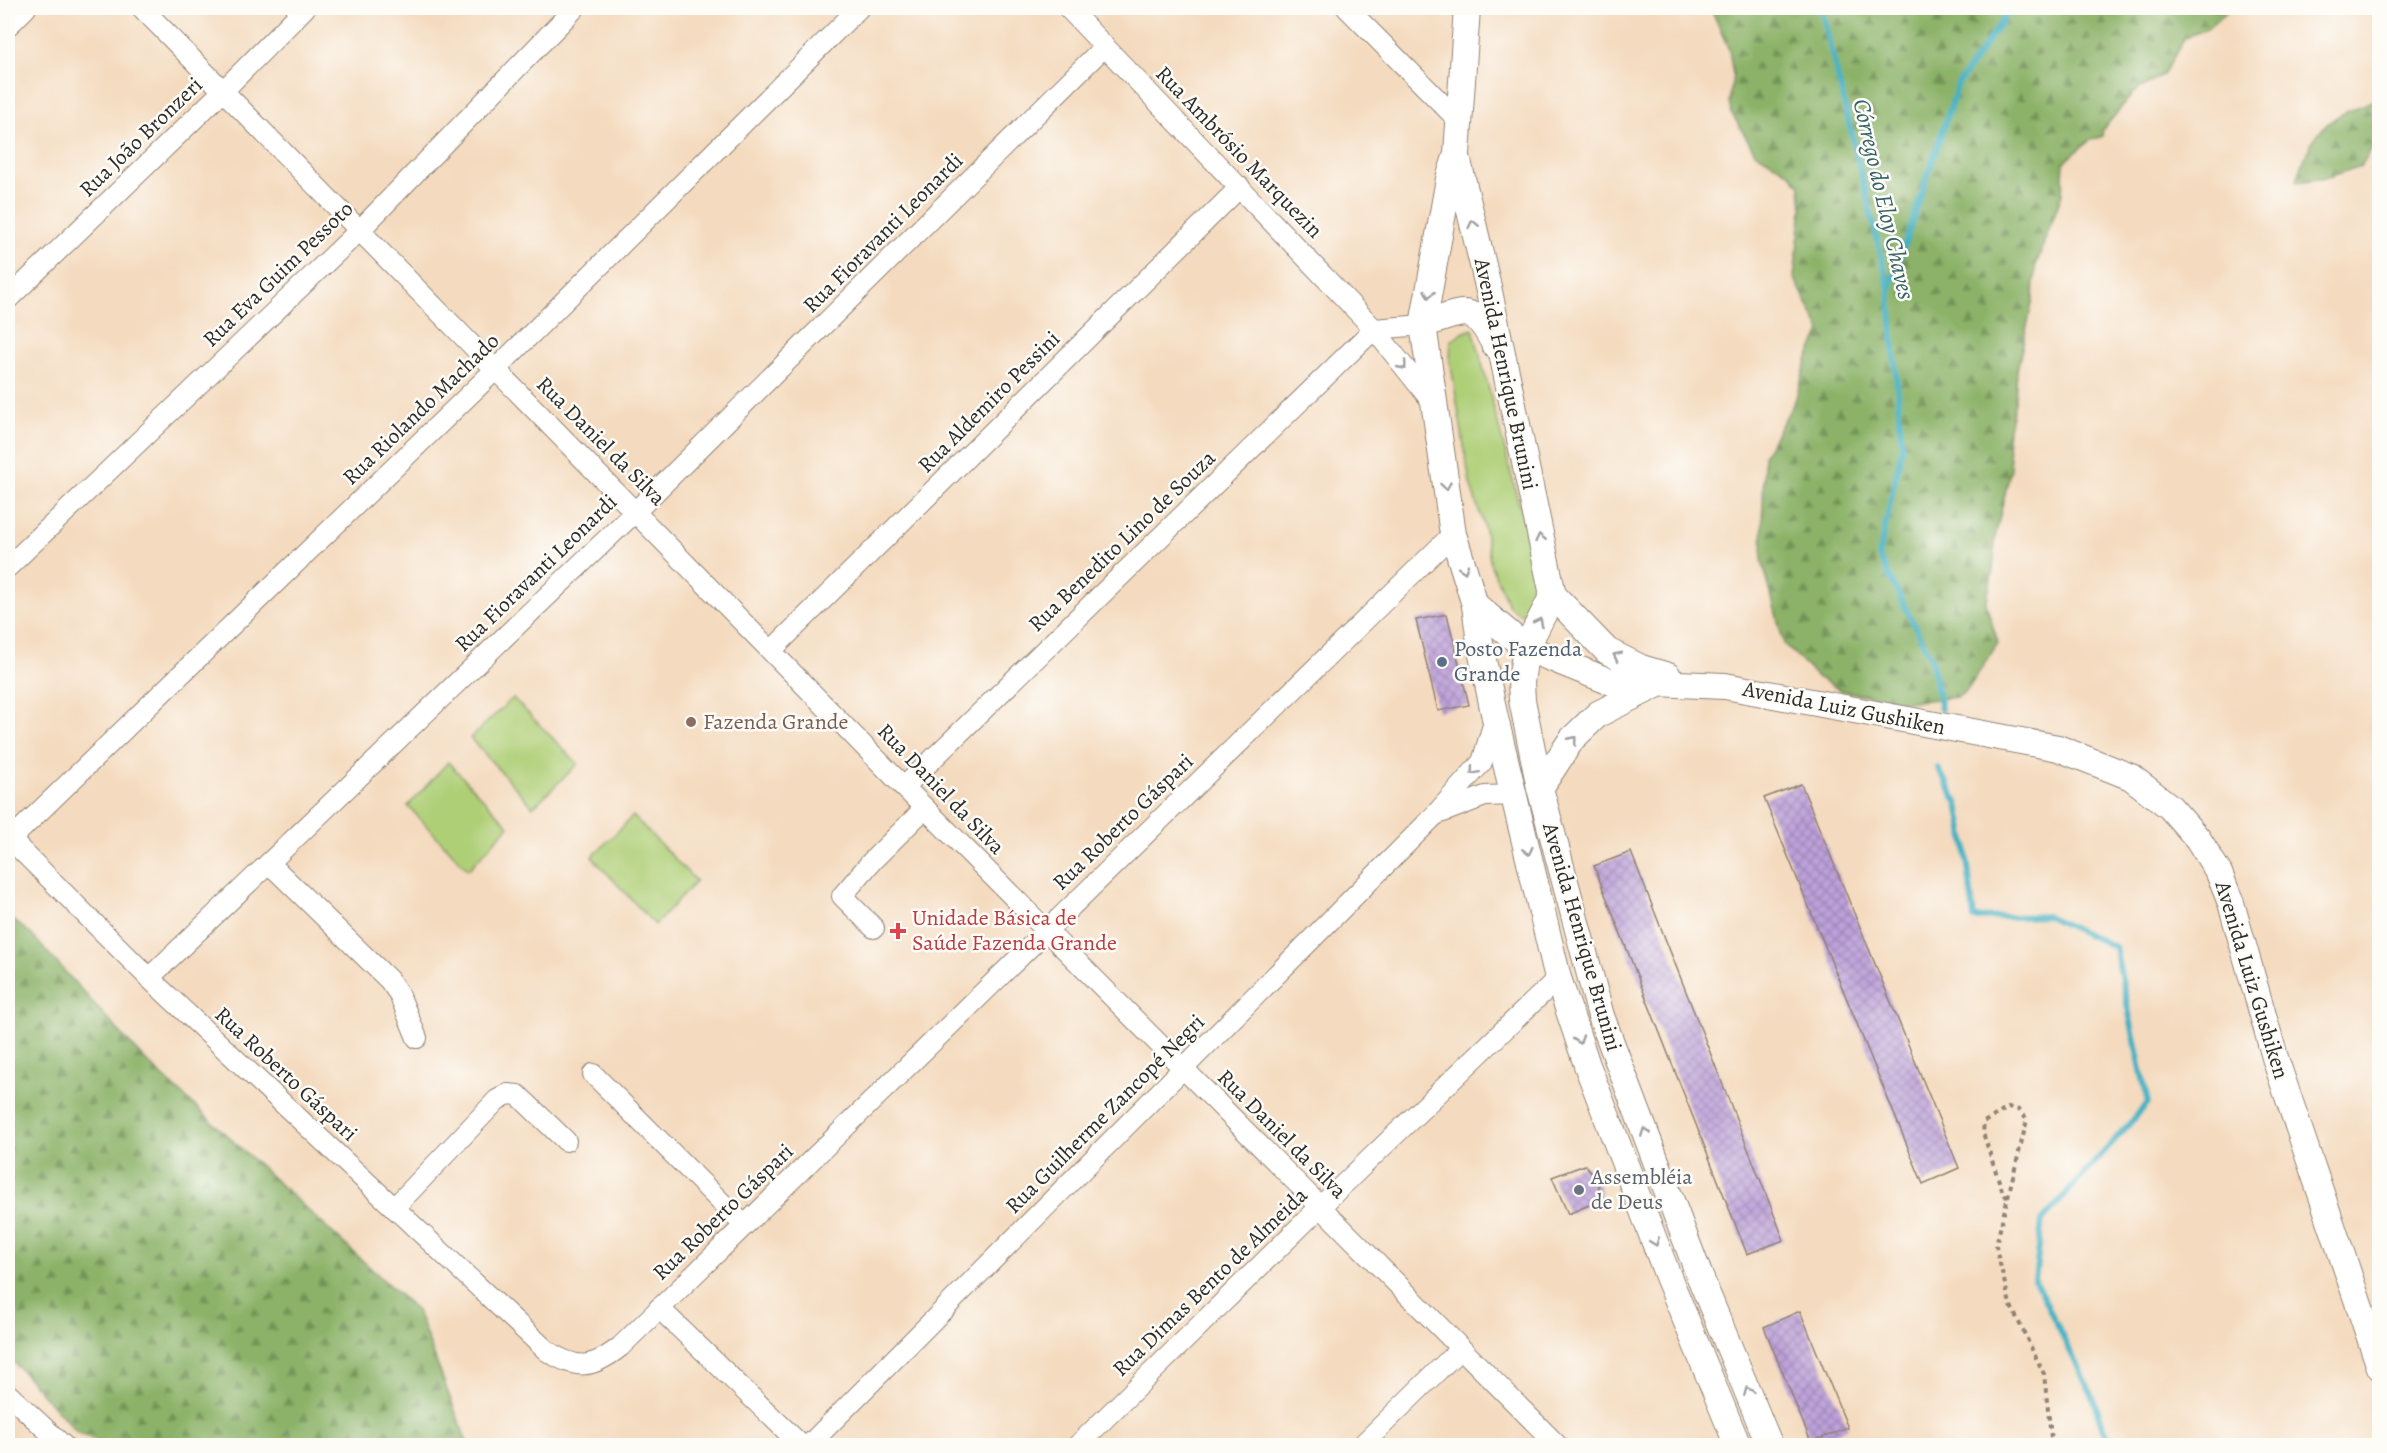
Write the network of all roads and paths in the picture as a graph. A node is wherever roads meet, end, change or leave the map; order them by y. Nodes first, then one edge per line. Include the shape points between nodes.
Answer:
1 (26, 8) edge
2 (142, 8) edge
3 (305, 8) edge
4 (575, 8) edge
5 (859, 8) edge
6 (1068, 8) edge
7 (1347, 8) edge
8 (1467, 8) edge
9 (8, 26) edge
10 (1105, 46) junction
11 (223, 90) junction
12 (1459, 121) junction
13 (1457, 154) junction
14 (1240, 188) junction
15 (360, 230) junction
16 (8, 299) edge
17 (1423, 325) junction
18 (1374, 329) junction
19 (1503, 361) junction
20 (496, 369) junction
21 (1433, 403) junction
22 (636, 511) junction
23 (1453, 534) junction
24 (8, 567) edge
25 (1553, 595) junction
26 (1475, 605) junction
27 (1526, 648) junction
28 (772, 650) junction
29 (1660, 683) junction
30 (1691, 684) junction
31 (1495, 718) junction
32 (904, 787) junction
33 (1540, 788) junction
34 (1515, 795) junction
35 (925, 808) junction
36 (1435, 815) junction
37 (9, 838) edge
38 (269, 863) junction
39 (874, 928) dead end
40 (1046, 930) junction
41 (149, 978) junction
42 (1558, 978) junction
43 (417, 1038) dead end
44 (1184, 1070) junction
45 (593, 1074) dead end
46 (566, 1141) dead end
47 (2007, 1198) junction
48 (1321, 1206) junction
49 (394, 1208) junction
50 (744, 1225) junction
51 (659, 1308) junction
52 (1460, 1349) junction
53 (2379, 1367) edge
54 (8, 1395) edge
55 (64, 1446) edge
56 (802, 1446) edge
57 (808, 1446) edge
58 (1077, 1446) edge
59 (1361, 1446) edge
60 (1558, 1446) edge
61 (1738, 1446) edge
62 (1770, 1446) edge
63 (2052, 1446) edge

1 - 9 street
2 - 11 street, Rua Daniel da Silva
3 - 11 street, Rua João Bronzeri
4 - 15 street, Rua Eva Guim Pessoto
5 - 20 street, Rua Riolando Machado
6 - 10 street, Rua Ambrósio Marquezin
7 - 12 street
8 - 12 main road, Avenida Henrique Brunini
10 - 14 street, Rua Ambrósio Marquezin
10 - 22 street, Rua Fioravanti Leonardi
11 - 15 street, Rua Daniel da Silva
11 - 16 street, Rua João Bronzeri
12 - 13 main road, Avenida Henrique Brunini
13 -> 17 main road, Avenida Henrique Brunini
19 -> 13 main road, Avenida Henrique Brunini
14 - 18 street, Rua Ambrósio Marquezin
14 - 28 street, Rua Aldemiro Pessini
15 - 20 street, Rua Daniel da Silva
15 - 24 street, Rua Eva Guim Pessoto
17 - 18 street
17 - 19 main road via 1457,314 1474,315
17 - 21 main road, Avenida Henrique Brunini
18 -> 21 street, Rua Ambrósio Marquezin
18 - 32 street, Rua Benedito Lino de Souza
25 -> 19 main road, Avenida Henrique Brunini
20 - 22 street, Rua Daniel da Silva
20 - 37 street, Rua Riolando Machado
21 -> 23 main road, Avenida Henrique Brunini
22 - 28 street, Rua Daniel da Silva
22 - 38 street, Rua Fioravanti Leonardi
23 -> 26 main road, Avenida Henrique Brunini
23 - 40 street, Rua Roberto Gáspari
27 -> 25 main road, Avenida Henrique Brunini
30 -> 25 main road, Avenida Luiz Gushiken via 1641,668 1607,651
26 - 27 main road
26 - 31 main road, Avenida Henrique Brunini
27 - 29 main road, Avenida Luiz Gushiken via 1608,681
27 - 33 main road, Avenida Henrique Brunini via 1522,700
28 - 32 street, Rua Daniel da Silva
29 - 30 main road, Avenida Luiz Gushiken
33 -> 29 main road via 1572,739 1599,714
30 - 53 main road, Avenida Luiz Gushiken via 1725,686 2058,748 2132,777 2170,807 2198,839 2219,873 2231,903 2276,1061
31 - 34 main road, Avenida Henrique Brunini
31 -> 36 street, Rua Guilherme Zancopé Negri via 1482,762
32 - 35 street, Rua Daniel da Silva
62 -> 33 main road, Avenida Henrique Brunini via 1700,1277 1601,1016
34 - 36 street, Rua Guilherme Zancopé Negri via 1485,796
34 -> 42 main road, Avenida Henrique Brunini
35 - 39 street via 842,896
35 - 40 street, Rua Daniel da Silva
36 - 44 street, Rua Guilherme Zancopé Negri
37 - 41 street, Rua Roberto Gáspari
38 - 41 street, Rua Fioravanti Leonardi
38 - 43 street via 389,980
40 - 44 street, Rua Daniel da Silva
40 - 50 street, Rua Roberto Gáspari
41 - 49 street, Rua Roberto Gáspari
42 - 48 street, Rua Dimas Bento de Almeida
42 -> 61 main road, Avenida Henrique Brunini via 1669,1279
44 - 48 street, Rua Daniel da Silva
44 - 57 street, Rua Guilherme Zancopé Negri
45 - 50 street
46 - 49 street via 518,1095 508,1094 497,1100
47 - 47 path via 1983,1133 1984,1122 2008,1108 2019,1110 2027,1120
47 - 63 path via 1997,1252 2010,1304 2044,1374
48 - 52 street, Rua Daniel da Silva
48 - 58 street, Rua Dimas Bento de Almeida
49 - 51 street, Rua Roberto Gáspari via 547,1351 566,1363 585,1365 603,1360
50 - 51 street, Rua Roberto Gáspari
51 - 56 street
52 - 59 street
52 - 60 street, Rua Daniel da Silva
54 - 55 street

